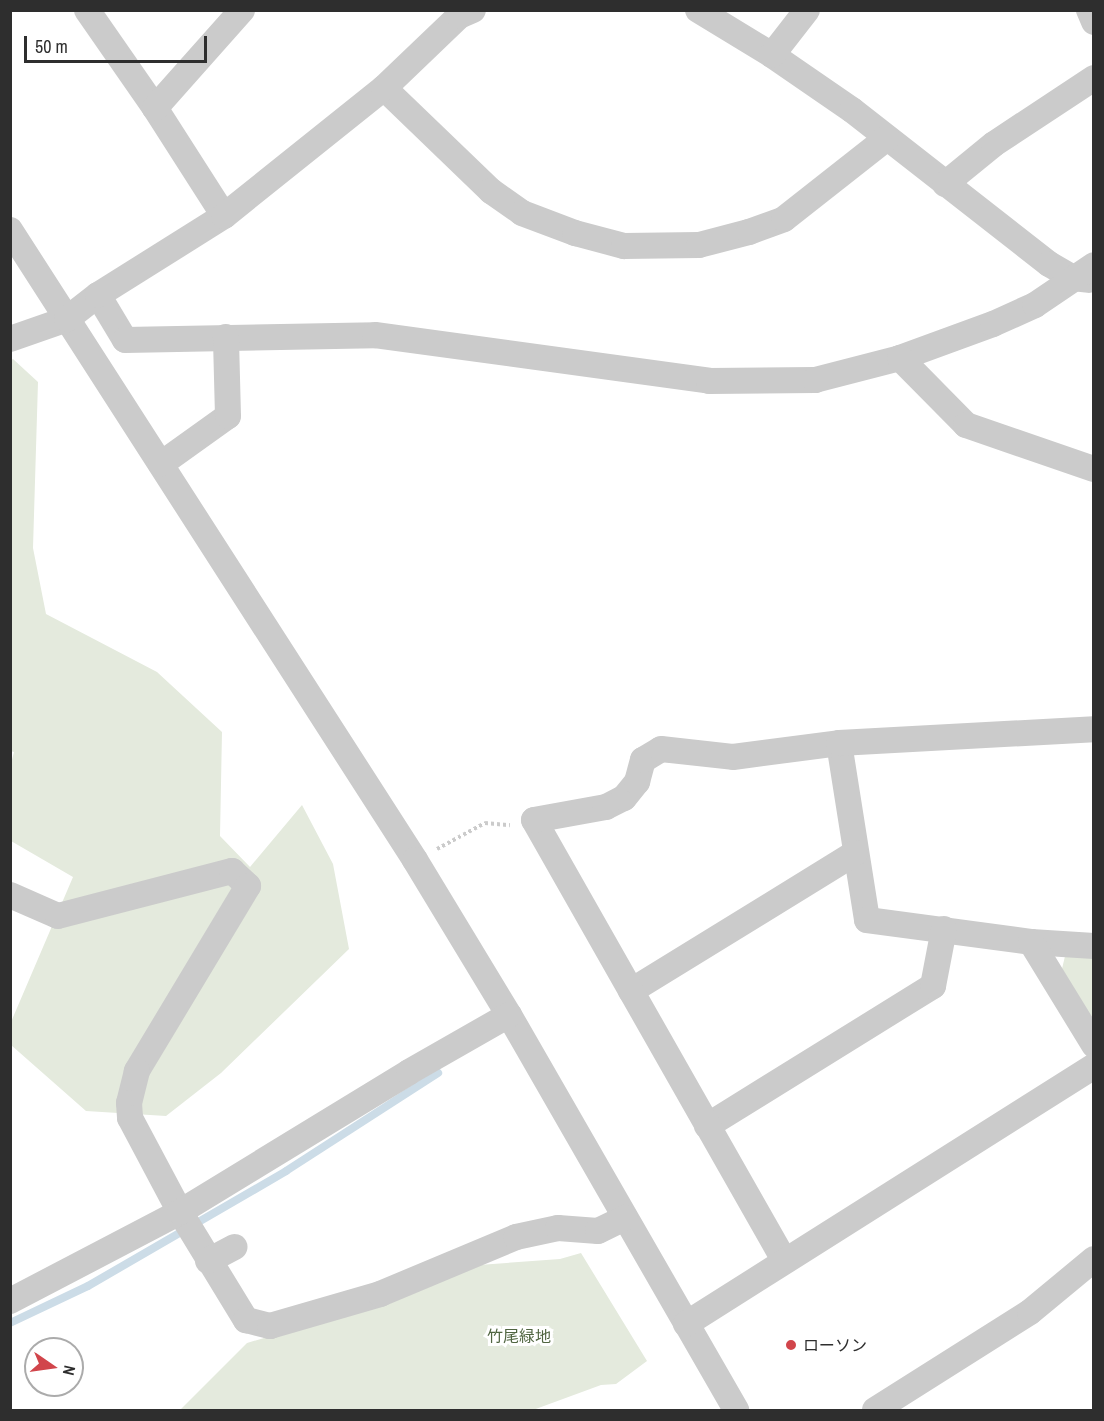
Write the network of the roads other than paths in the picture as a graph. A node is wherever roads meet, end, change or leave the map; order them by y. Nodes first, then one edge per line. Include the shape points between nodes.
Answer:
1 (87, 10) edge
2 (242, 10) edge
3 (698, 10) edge
4 (807, 10) edge
5 (1089, 10) edge
6 (463, 12) edge
7 (1094, 22) edge
8 (772, 55) junction
9 (1094, 78) edge
10 (384, 88) junction
11 (155, 108) junction
12 (887, 138) junction
13 (945, 184) junction
14 (224, 216) junction
15 (10, 230) edge
16 (1087, 274) edge
17 (98, 295) junction
18 (66, 319) junction
19 (226, 337) junction
20 (10, 339) edge
21 (900, 358) junction
22 (161, 464) junction
23 (1094, 469) edge
24 (1094, 729) edge
25 (838, 743) junction
26 (855, 853) junction
27 (10, 895) edge
28 (944, 929) junction
29 (1031, 942) junction
30 (1094, 946) edge
31 (631, 992) junction
32 (509, 1015) junction
33 (1094, 1045) edge
34 (1094, 1066) edge
35 (707, 1126) junction
36 (180, 1212) junction
37 (625, 1218) junction
38 (234, 1247) dead end
39 (1094, 1259) edge
40 (784, 1260) junction
41 (208, 1261) junction
42 (10, 1301) edge
43 (686, 1324) junction
44 (736, 1410) edge
45 (875, 1410) edge

1 - 11 street
2 - 11 street
3 - 8 street
4 - 8 street
5 - 7 street
6 - 10 street
8 - 12 street
9 - 13 street via 994,144
10 - 12 street via 491,191 522,213 624,246 699,245 784,219
10 - 14 street
11 - 14 street
12 - 13 street
13 - 16 street via 1049,264
14 - 17 street
15 - 18 street
16 - 21 street via 993,324
17 - 18 street
17 - 19 street via 125,340
18 - 20 street
18 - 22 street
19 - 21 street via 375,335 709,381 815,380
19 - 22 street via 228,416
21 - 23 street via 966,425
22 - 32 street via 415,860
24 - 25 street
25 - 26 street
25 - 31 street via 733,757 661,749 643,760 637,782 624,798 606,807 534,820
26 - 28 street via 867,920
26 - 31 street
27 - 36 street via 58,916 232,871 248,886 137,1071 129,1103 130,1118
28 - 29 street
28 - 35 street via 933,986
29 - 30 street
29 - 33 street
31 - 35 street
32 - 36 street
32 - 37 street
34 - 40 street
35 - 40 street
36 - 41 street
36 - 42 street
37 - 41 street via 598,1231 558,1228 516,1237 380,1294 270,1326 246,1320
37 - 43 street
38 - 41 street
39 - 45 street via 1030,1312
40 - 43 street
43 - 44 street

